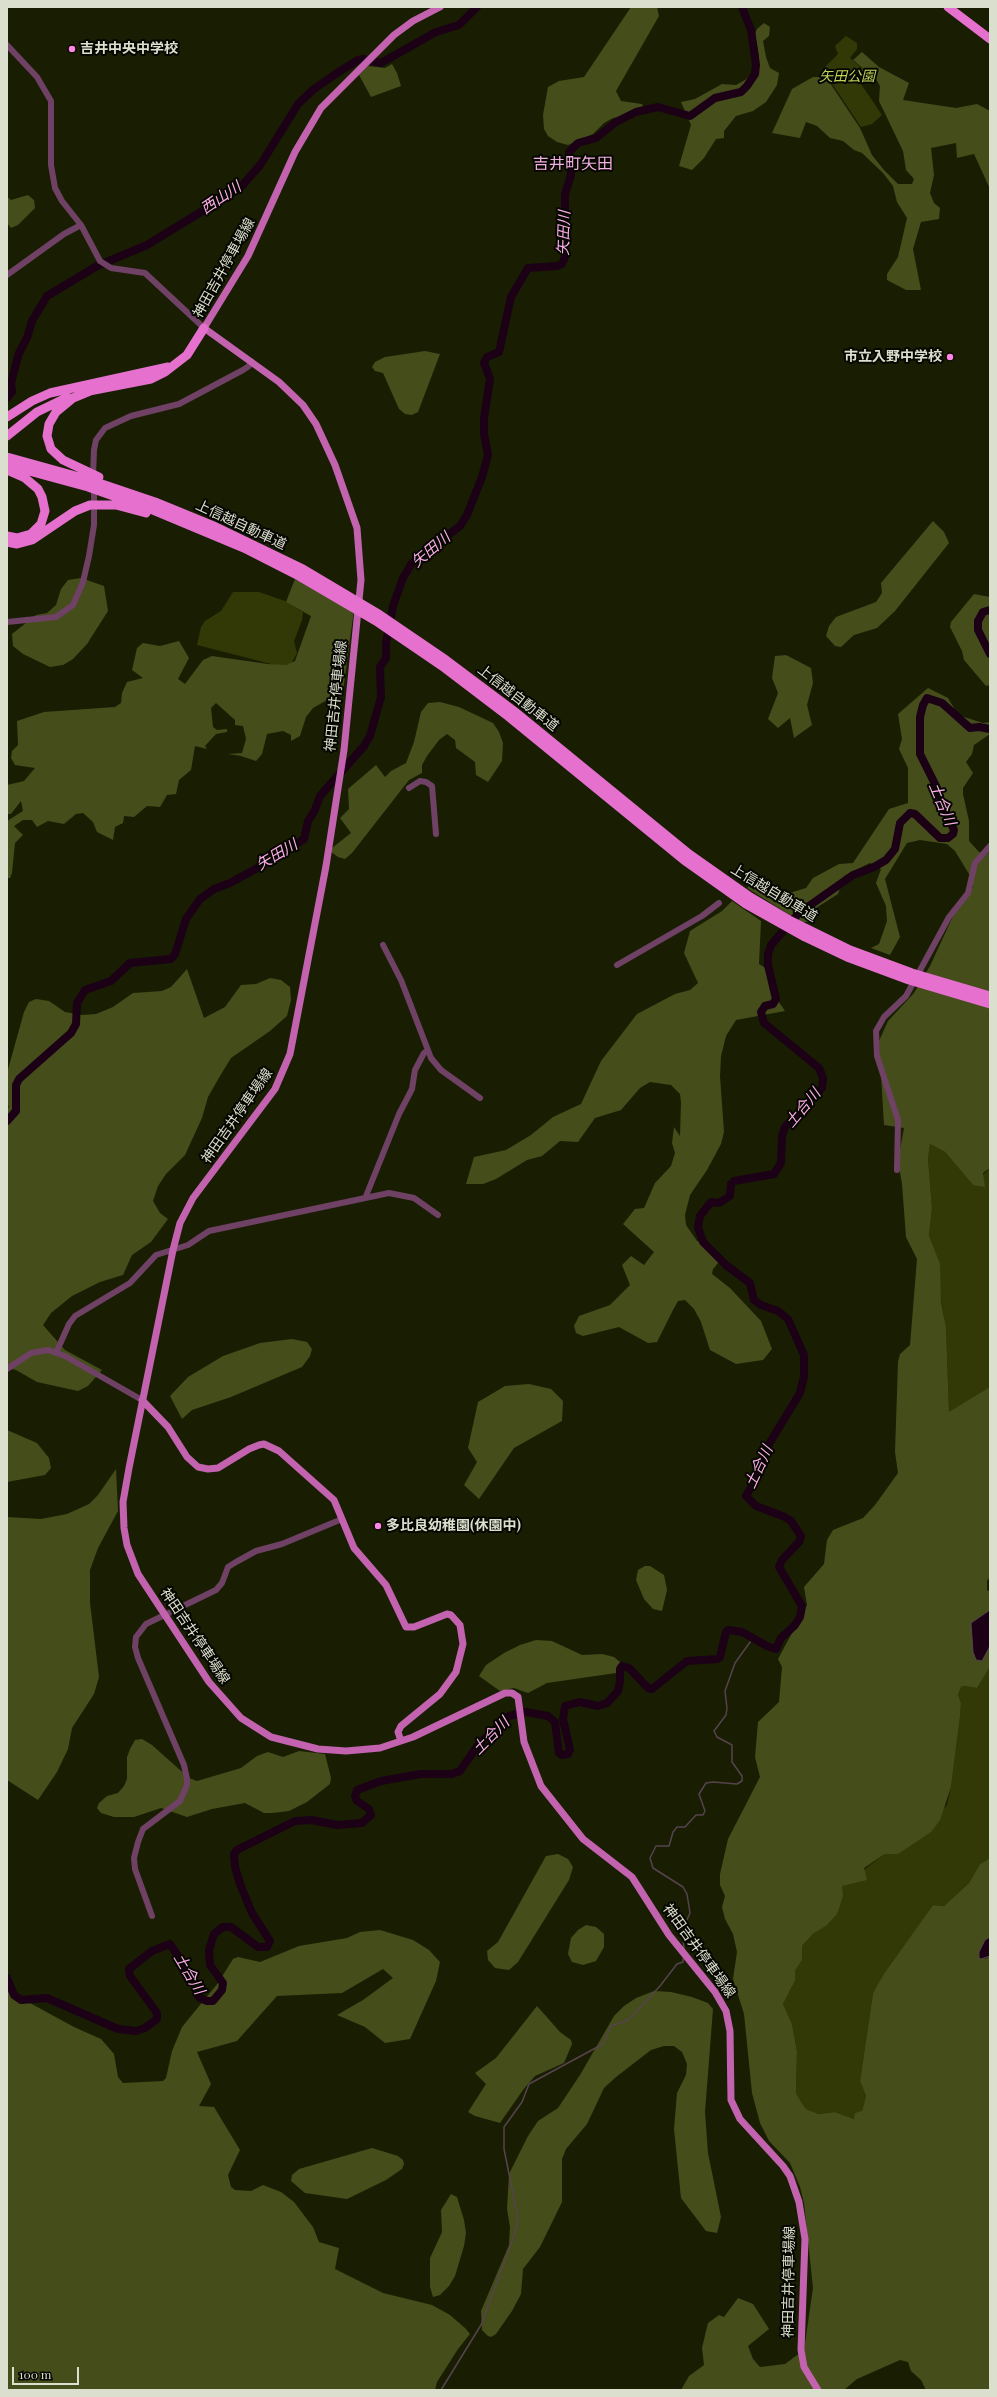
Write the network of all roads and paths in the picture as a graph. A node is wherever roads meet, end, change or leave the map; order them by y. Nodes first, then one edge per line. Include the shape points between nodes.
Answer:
1 (440, 7) edge
2 (948, 7) edge
3 (990, 38) edge
4 (7, 45) edge
5 (81, 225) junction
6 (7, 275) edge
7 (204, 328) junction
8 (182, 360) junction
9 (251, 361) junction
10 (74, 387) junction
11 (90, 391) junction
12 (7, 417) edge
13 (7, 428) edge
14 (7, 436) edge
15 (7, 457) edge
16 (7, 465) edge
17 (7, 470) edge
18 (216, 527) junction
19 (7, 536) edge
20 (7, 542) edge
21 (244, 548) junction
22 (352, 602) junction
23 (7, 622) edge
24 (409, 788) dead end
25 (436, 834) dead end
26 (990, 846) edge
27 (719, 903) dead end
28 (383, 945) dead end
29 (618, 965) dead end
30 (935, 984) junction
31 (990, 996) edge
32 (990, 1004) edge
33 (427, 1051) junction
34 (480, 1098) dead end
35 (897, 1170) dead end
36 (366, 1196) junction
37 (438, 1215) dead end
38 (172, 1250) junction
39 (56, 1353) junction
40 (7, 1369) edge
41 (142, 1400) junction
42 (342, 1519) junction
43 (165, 1615) junction
44 (401, 1741) junction
45 (152, 1916) dead end
46 (818, 2390) edge

1 - 7 main road, 神田吉井停車場線 via 414,21 329,99 302,137 252,249
2 - 3 highway
4 - 5 street via 37,76 51,101 53,182 62,201
5 - 6 street via 64,234
5 - 7 street via 103,263 118,270 138,272 151,277
7 - 8 highway
7 - 9 main road, 神田吉井停車場線
8 - 10 highway via 165,368
8 - 11 highway via 151,379
9 - 23 street via 243,370 179,404 131,416 111,424 96,440 93,466 94,512 88,564 73,605 56,617
9 - 38 main road, 神田吉井停車場線 via 291,393 316,424 333,459 356,528 361,580 344,750 326,866 294,1033 284,1072 263,1107 190,1202
10 - 12 highway via 41,396
10 - 13 highway via 33,408
11 - 14 highway via 47,406
11 - 18 highway via 67,401 52,417 47,436 56,455 77,468 192,514
15 - 18 highway, 上信越自動車道 via 124,491
16 - 21 highway, 上信越自動車道 via 121,498
17 - 19 highway via 25,478 38,489 45,511 41,524 31,534 17,538
18 - 22 highway, 上信越自動車道 via 276,555
20 - 21 highway via 17,544 32,540 75,511 90,505 102,504 152,515
21 - 22 highway, 上信越自動車道
22 - 30 highway, 上信越自動車道 via 503,703 727,887 829,940
24 - 25 street via 420,781 432,786
26 - 35 street via 975,863 968,893 949,917 906,996 884,1017 876,1031 877,1056 898,1120
27 - 29 street via 702,916
28 - 33 street via 401,980
30 - 31 highway, 上信越自動車道
30 - 32 highway, 上信越自動車道
33 - 34 street via 441,1070
33 - 36 street via 415,1070 412,1089 399,1114
36 - 37 street via 389,1193 406,1195
36 - 38 street via 304,1212 209,1230 188,1245
38 - 39 street via 151,1259 130,1283 75,1316 68,1324
38 - 41 main road, 神田吉井停車場線
39 - 40 street via 48,1350 31,1353
39 - 41 street
41 - 42 main road via 168,1426 187,1457 198,1467 218,1468 249,1448 264,1444 270,1446 334,1500
41 - 43 main road, 神田吉井停車場線 via 123,1513 127,1545 138,1574
42 - 43 street via 249,1555 228,1567 222,1583 216,1590
42 - 44 main road via 354,1548 386,1585 406,1627 410,1628 447,1614 451,1615 462,1631 463,1644 456,1672 440,1694 401,1726 398,1732
43 - 44 main road, 神田吉井停車場線 via 216,1691 241,1718 260,1731 285,1742 325,1749 365,1750
43 - 45 street via 142,1628 136,1637 135,1647 184,1765 187,1785 180,1801 143,1829 138,1842 134,1858 135,1869
44 - 46 main road, 神田吉井停車場線 via 506,1693 512,1693 518,1698 524,1742 541,1786 583,1839 632,1877 669,1935 724,2006 730,2031 731,2100 740,2119 790,2176 799,2202 805,2238 801,2350 804,2367

